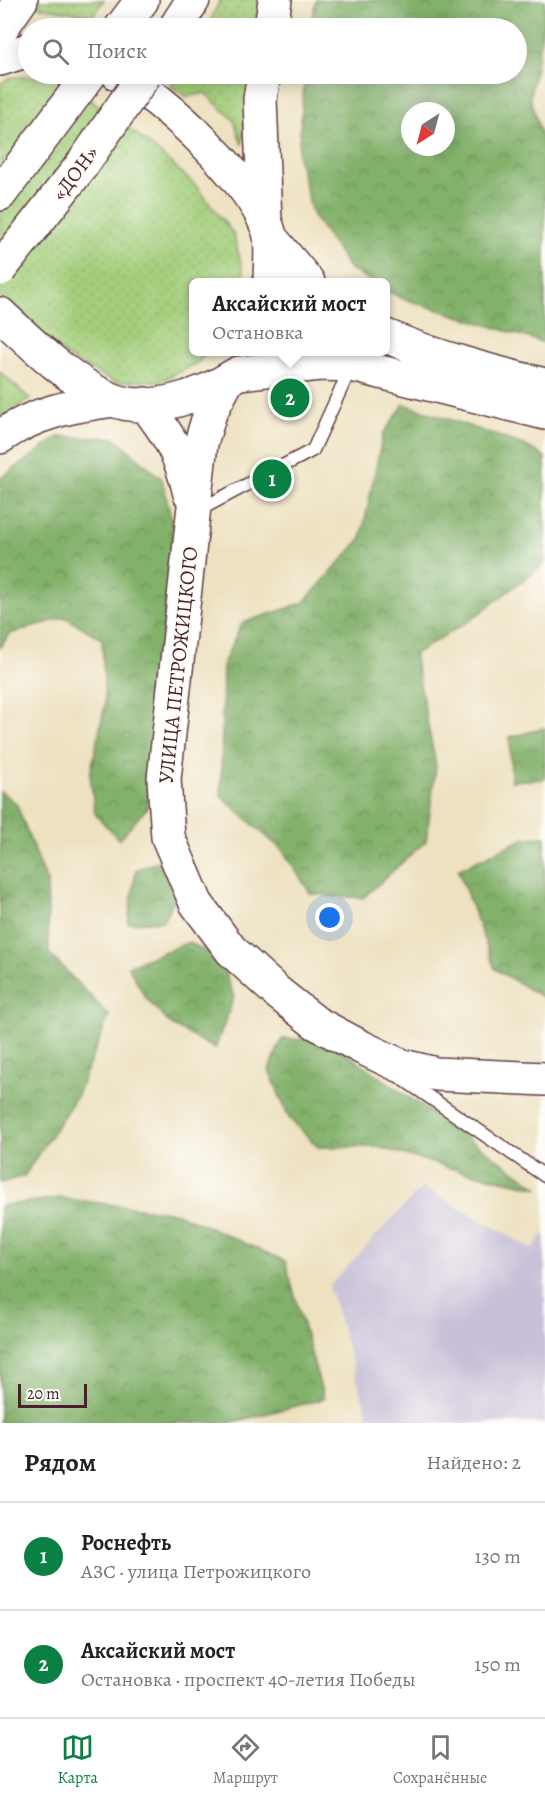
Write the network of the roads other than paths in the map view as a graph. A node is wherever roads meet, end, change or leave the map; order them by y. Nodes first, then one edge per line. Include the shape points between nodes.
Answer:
1 (21, 0) edge
2 (141, 0) edge
3 (275, 0) edge
4 (128, 18) edge
5 (272, 18) edge
6 (0, 30) edge
7 (18, 53) edge
8 (0, 59) edge
9 (82, 84) edge
10 (132, 84) edge
11 (138, 84) edge
12 (262, 84) edge
13 (0, 194) edge
14 (268, 230) junction
15 (0, 269) edge
16 (270, 278) edge
17 (305, 278) edge
18 (0, 314) edge
19 (390, 338) edge
20 (352, 365) junction
21 (239, 368) edge
22 (545, 385) edge
23 (129, 402) junction
24 (545, 413) edge
25 (0, 437) edge
26 (194, 513) junction
27 (361, 1047) junction
28 (545, 1079) edge
29 (545, 1176) edge

1 - 6 main road
2 - 4 main road
3 - 5 main road
7 - 8 main road
9 - 13 main road
10 - 14 main road via 170,110 202,141 248,191
11 - 15 main road, «ДОН», bridge via 82,165
12 - 14 main road
14 - 16 main road
14 - 17 main road
18 - 23 main road via 70,374
19 - 22 main road via 485,371
20 - 21 main road
20 - 24 main road
20 - 26 lane via 313,450
21 - 23 main road via 196,394 154,405
21 - 26 main road, УЛИЦА ПЕТРОЖИЦКОГО via 210,413 201,443
23 - 25 main road via 61,408 19,424
23 - 26 main road, УЛИЦА ПЕТРОЖИЦКОГО via 169,434 184,466
26 - 27 main road, УЛИЦА ПЕТРОЖИЦКОГО via 164,779 168,837 196,903 231,950 316,1023
27 - 28 main road, УЛИЦА ПЕТРОЖИЦКОГО via 399,1065 436,1074
27 - 29 lane

